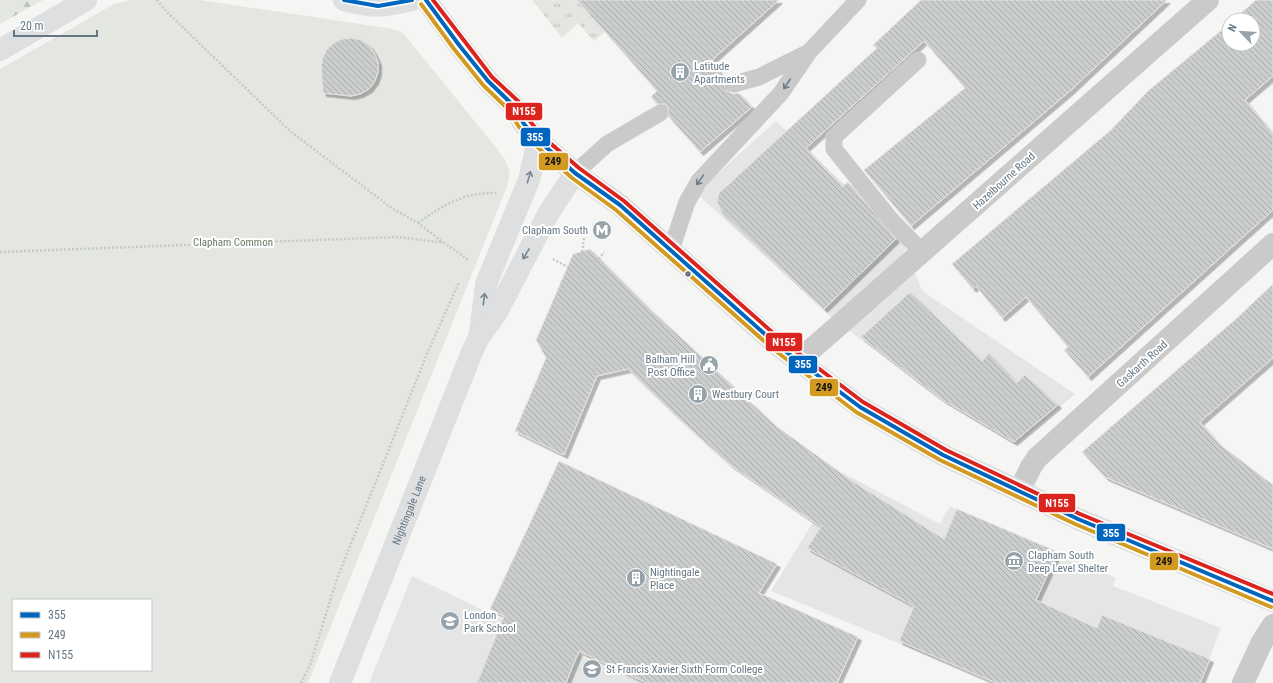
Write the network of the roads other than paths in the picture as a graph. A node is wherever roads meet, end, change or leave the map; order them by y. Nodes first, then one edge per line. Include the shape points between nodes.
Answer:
1 (86, 0) edge
2 (344, 0) edge
3 (412, 0) edge
4 (426, 0) edge
5 (858, 0) edge
6 (1208, 0) edge
7 (0, 50) edge
8 (809, 52) junction
9 (918, 60) dead end
10 (734, 84) dead end
11 (660, 113) dead end
12 (538, 140) junction
13 (576, 173) junction
14 (1273, 244) edge
15 (671, 250) junction
16 (923, 253) junction
17 (480, 337) junction
18 (797, 360) junction
19 (1019, 491) junction
20 (1273, 601) edge
21 (1273, 625) edge
22 (340, 683) edge
23 (1243, 683) edge

1 - 7 main road
2 - 3 main road via 382,7
4 - 12 main road via 488,80 513,105 524,124
5 - 8 lane
6 - 16 street, Hazelbourne Road
8 - 10 lane via 759,78
8 -> 15 lane via 781,93 699,181 687,202
9 - 16 lane via 834,137 834,149 892,221
11 - 13 lane via 607,144
12 - 13 main road
17 -> 12 main road, Nightingale Lane via 486,284 529,180
13 - 15 main road via 620,205
13 -> 17 main road, Nightingale Lane via 548,214 497,312
14 - 19 street, Gaskarth Road via 1037,458
15 - 18 main road via 716,292
16 - 18 street, Hazelbourne Road
17 - 22 main road, Nightingale Lane
18 - 19 main road via 860,407 898,430 943,455
19 - 20 main road via 1078,519
21 - 23 street

